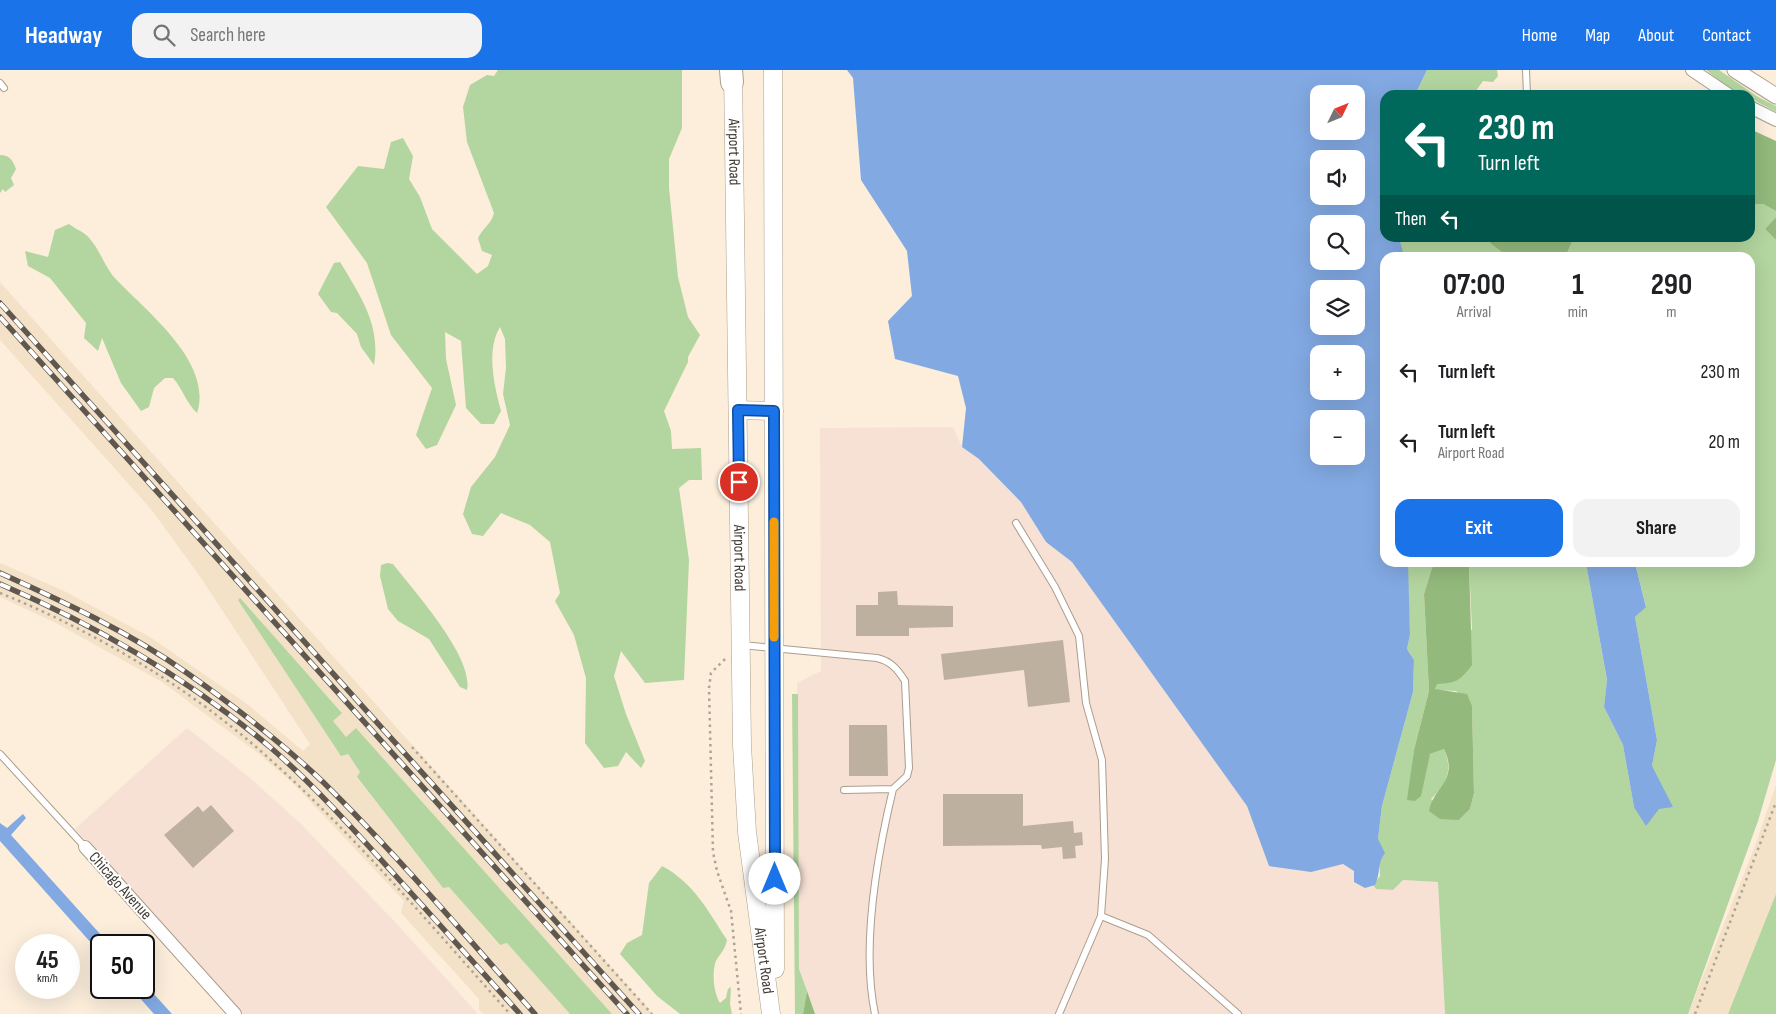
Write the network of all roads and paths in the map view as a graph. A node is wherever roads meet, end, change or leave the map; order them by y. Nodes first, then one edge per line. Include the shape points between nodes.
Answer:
1 (773, 70) edge
2 (1526, 70) edge
3 (1692, 70) edge
4 (1735, 70) edge
5 (732, 74) edge
6 (1527, 90) edge
7 (1722, 90) edge
8 (1776, 96) edge
9 (1755, 110) edge
10 (1776, 120) edge
11 (738, 410) junction
12 (774, 411) junction
13 (1016, 523) dead end
14 (0, 593) edge
15 (741, 645) junction
16 (774, 647) junction
17 (412, 747) dead end
18 (0, 754) edge
19 (893, 789) junction
20 (844, 790) dead end
21 (1776, 802) edge
22 (85, 847) joint
23 (1101, 916) junction
24 (235, 1014) edge
25 (510, 1014) edge
26 (652, 1014) edge
27 (741, 1014) edge
28 (773, 1014) edge
29 (875, 1014) edge
30 (1059, 1014) edge
31 (1238, 1014) edge
32 (1695, 1014) edge

1 - 12 main road, Airport Road
2 - 6 lane
3 - 7 street
4 - 8 street
5 - 11 main road, Airport Road
9 - 10 street
11 - 12 main road
11 - 15 main road, Airport Road
12 - 16 main road, Airport Road
13 - 23 lane via 1055,587 1078,636 1086,703 1102,760 1105,859
14 - 25 path via 117,650 182,692 253,745 332,818
15 - 16 lane
15 - 27 path via 711,673 709,688 713,852 731,911
15 - 28 main road, Airport Road via 742,745 748,832
16 - 19 lane via 877,658 899,671 905,681 909,768
16 - 28 main road, Airport Road
17 - 26 path
18 - 22 lane
19 - 20 lane
19 - 29 lane via 882,834 869,959
21 - 32 path
22 - 24 street, Chicago Avenue
23 - 30 lane
23 - 31 lane via 1148,935

